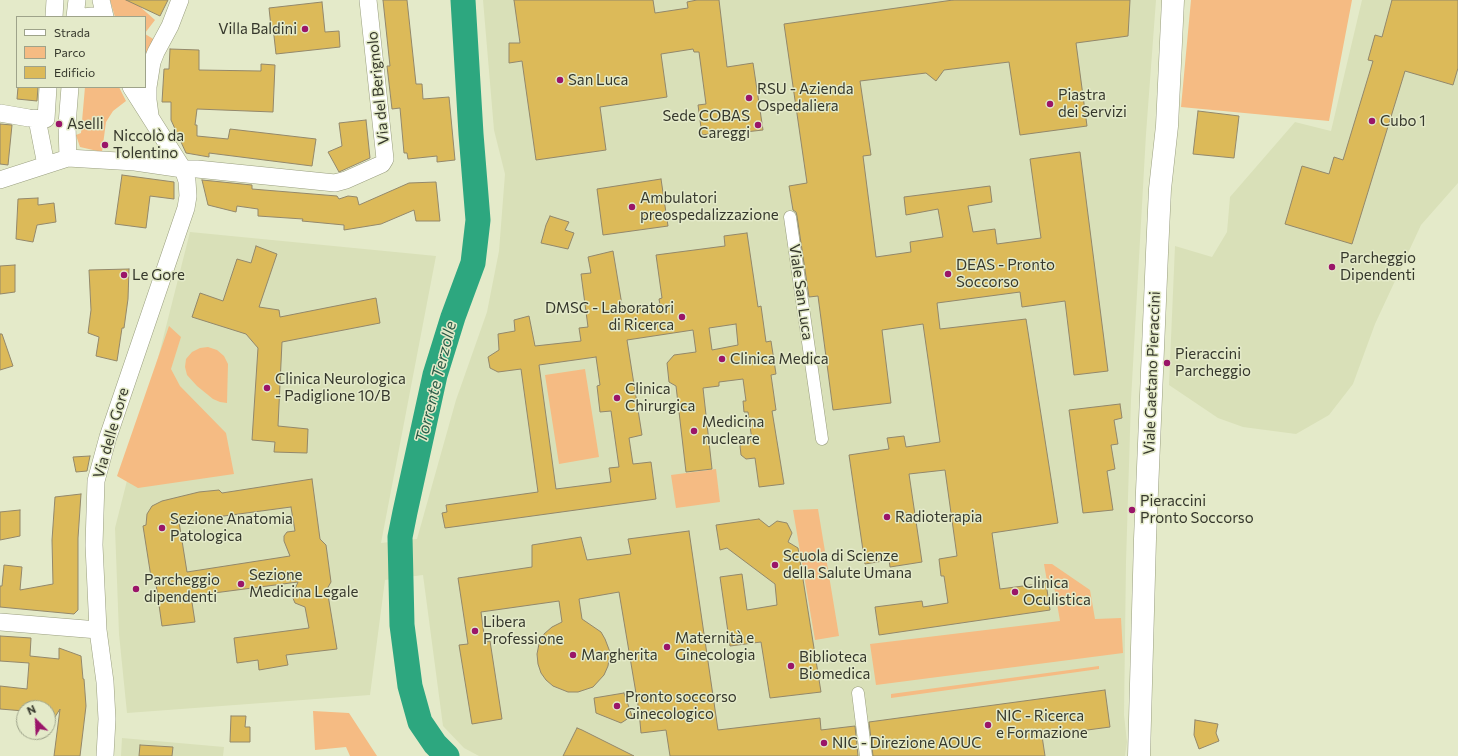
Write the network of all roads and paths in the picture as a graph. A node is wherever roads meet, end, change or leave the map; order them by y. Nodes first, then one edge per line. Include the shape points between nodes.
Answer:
1 (55, 0) edge
2 (77, 0) edge
3 (101, 0) edge
4 (180, 0) edge
5 (368, 0) edge
6 (1173, 0) edge
7 (54, 16) edge
8 (75, 16) edge
9 (105, 16) edge
10 (48, 88) edge
11 (70, 88) edge
12 (132, 88) edge
13 (0, 113) edge
14 (37, 119) junction
15 (151, 120) junction
16 (68, 158) junction
17 (138, 162) junction
18 (46, 165) junction
19 (183, 169) junction
20 (0, 180) edge
21 (790, 216) dead end
22 (822, 438) dead end
23 (0, 622) edge
24 (98, 630) junction
25 (858, 693) dead end
26 (1140, 753) edge
27 (105, 756) edge
28 (866, 756) edge

1 - 7 street
2 - 8 street
3 - 9 street
4 - 15 street via 152,62 148,87
5 - 19 street, Via del Berignolo via 386,159 382,164 335,183
6 - 26 main road, Viale Gaetano Pieraccini via 1157,253 1145,539
10 - 14 street via 46,119
11 - 16 street
12 - 15 street, Via delle Gore
13 - 14 street
14 - 18 street
15 - 17 street via 156,135 154,152
15 - 19 street, Via delle Gore
16 - 17 street
16 - 18 street
17 - 19 street
18 - 20 street
19 - 24 street, Via delle Gore via 187,181 186,208 108,437 96,481 94,545
21 - 22 street, Viale San Luca
23 - 24 street
24 - 27 street, Via delle Gore via 105,682
25 - 28 street

